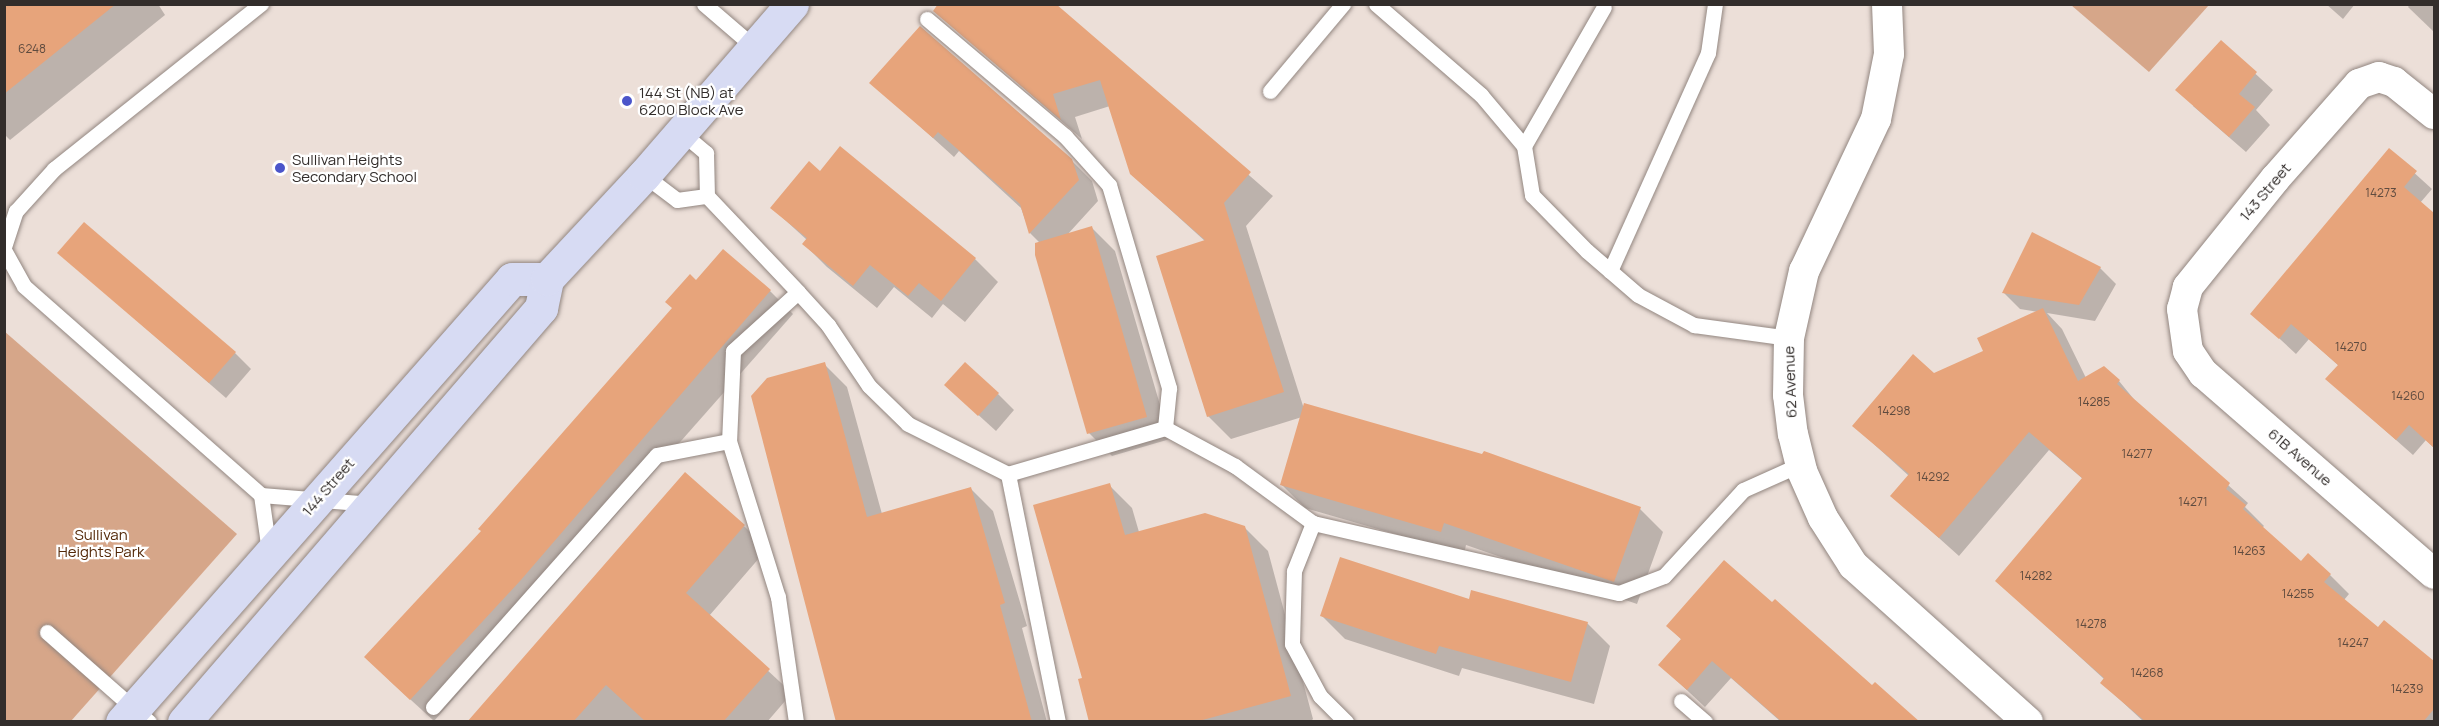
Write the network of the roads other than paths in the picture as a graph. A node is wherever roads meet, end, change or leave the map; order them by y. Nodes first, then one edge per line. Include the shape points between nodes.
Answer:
1 (261, 4) edge
2 (704, 4) edge
3 (792, 4) edge
4 (1343, 4) edge
5 (1376, 4) edge
6 (1714, 4) edge
7 (1887, 4) edge
8 (1604, 7) dead end
9 (927, 19) dead end
10 (754, 47) junction
11 (1270, 91) dead end
12 (2434, 114) edge
13 (681, 132) junction
14 (1524, 146) junction
15 (644, 175) junction
16 (707, 196) junction
17 (4, 249) edge
18 (1610, 270) junction
19 (547, 279) junction
20 (798, 292) junction
21 (2182, 328) joint
22 (1789, 338) junction
23 (1165, 428) junction
24 (729, 441) junction
25 (1801, 464) junction
26 (1008, 474) junction
27 (261, 495) junction
28 (319, 498) junction
29 (373, 504) junction
30 (1313, 523) junction
31 (269, 555) junction
32 (2434, 574) edge
33 (47, 632) dead end
34 (1681, 701) dead end
35 (433, 707) dead end
36 (135, 717) edge
37 (184, 722) edge
38 (796, 722) edge
39 (1058, 722) edge
40 (1346, 722) edge
41 (1705, 722) edge
42 (2028, 722) edge

1 - 17 lane via 54,169 16,211
2 - 10 lane
3 - 10 main road
4 - 11 lane
5 - 14 lane via 1481,95
6 - 18 lane via 1708,53
7 - 22 street, 62 Avenue via 1889,54 1876,119 1804,271
8 - 14 lane
9 - 23 lane via 1065,136 1109,185 1169,388
10 - 13 main road
12 - 21 street, 143 Street via 2407,90 2379,77 2359,84 2188,287
13 - 15 main road
13 - 16 lane via 706,153
14 - 18 lane via 1532,195
15 - 16 lane via 677,200
15 - 19 main road
16 - 20 lane
17 - 27 lane via 24,286
18 - 22 lane via 1638,295 1694,326
19 - 28 main road, 144 Street via 512,279
19 - 29 main road via 541,308
20 - 24 lane via 733,351
20 - 26 lane via 828,325 869,386 908,424
21 - 32 street, 61B Avenue via 2188,351 2203,373
22 - 25 street, 62 Avenue via 1788,394
23 - 26 lane
23 - 30 lane via 1235,466
24 - 35 lane via 657,455
24 - 38 lane via 778,597
25 - 30 lane via 1743,490 1664,576 1619,593
25 - 42 street, 62 Avenue via 1823,518 1853,565
26 - 39 lane
27 - 28 lane
27 - 31 lane
28 - 29 lane
28 - 31 main road, 144 Street
29 - 37 main road
30 - 40 lane via 1294,571 1292,644 1320,696
31 - 36 main road, 144 Street
33 - 36 lane
34 - 41 lane

